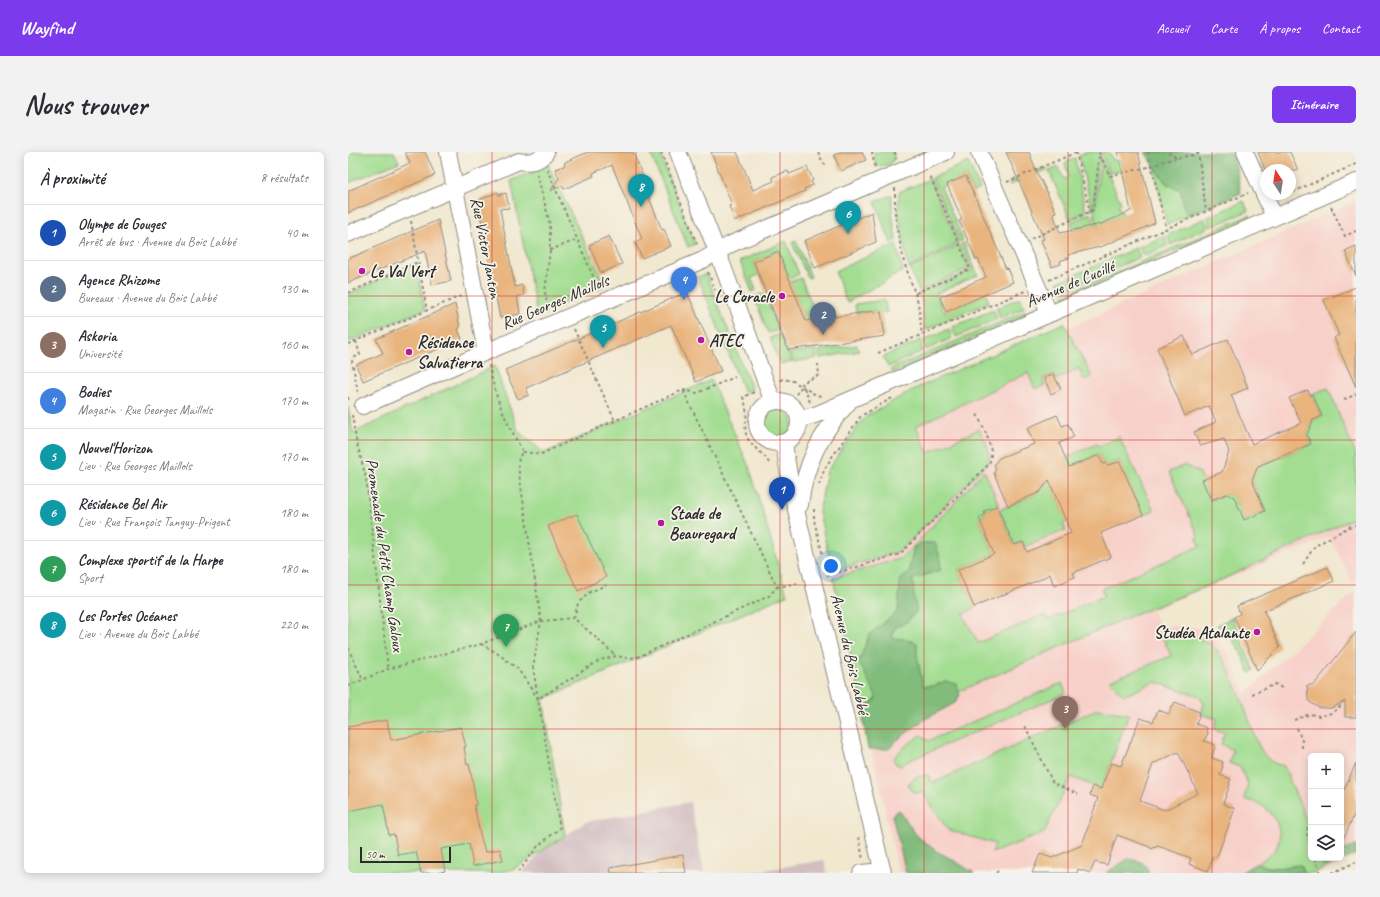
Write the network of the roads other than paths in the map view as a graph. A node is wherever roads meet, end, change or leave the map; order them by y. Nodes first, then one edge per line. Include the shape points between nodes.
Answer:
1 (448, 152) edge
2 (678, 152) edge
3 (946, 152) edge
4 (979, 152) edge
5 (1246, 152) edge
6 (532, 158) edge
7 (1356, 182) edge
8 (455, 188) junction
9 (1274, 216) junction
10 (348, 234) edge
11 (717, 252) junction
12 (1049, 313) junction
13 (486, 352) junction
14 (851, 400) junction
15 (773, 402) junction
16 (354, 407) road end
17 (800, 419) junction
18 (784, 443) junction
19 (799, 518) junction
20 (883, 872) edge
21 (860, 873) edge

1 - 8 street, Rue Victor Janton
2 - 11 street
3 - 11 street, Rue Georges Maillols
4 - 12 street
5 - 9 street
6 - 8 street
7 - 9 street, Avenue de Cucillé
8 - 10 street
8 - 13 street, Rue Victor Janton
9 - 12 street, Avenue de Cucillé
11 - 13 street, Rue Georges Maillols
11 - 15 street via 762,389
12 - 14 street, Avenue de Cucillé
13 - 16 street, Rue Georges Maillols
14 - 17 street, Avenue de Cucillé
14 - 19 street via 838,414 815,449 804,480
15 - 17 street via 789,404
15 - 18 street via 758,415 758,428 765,439 777,444
17 - 18 street via 794,436
18 - 19 street, Avenue du Bois Labbé
19 - 20 street, Avenue du Bois Labbé
20 - 21 street

